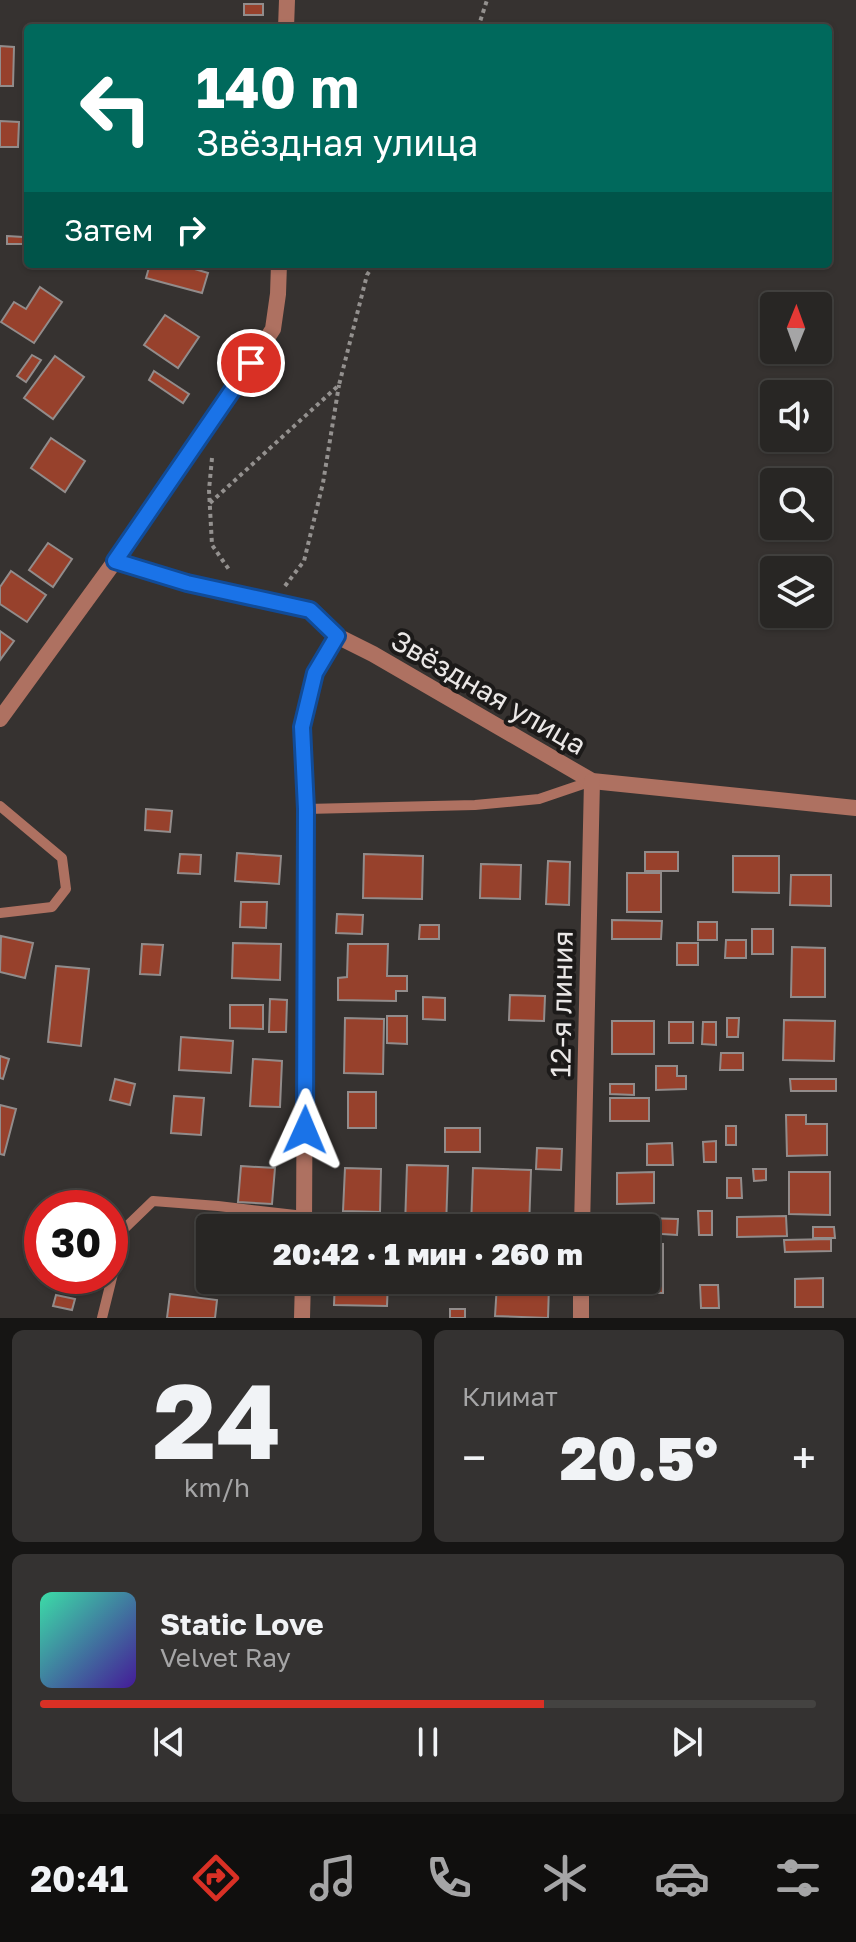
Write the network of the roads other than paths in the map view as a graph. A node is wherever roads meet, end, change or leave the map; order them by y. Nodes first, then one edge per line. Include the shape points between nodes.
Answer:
1 (287, 0) edge
2 (286, 24) edge
3 (279, 268) edge
4 (115, 561) junction
5 (337, 636) junction
6 (0, 719) edge
7 (592, 781) junction
8 (0, 806) edge
9 (856, 808) edge
10 (306, 809) junction
11 (0, 913) edge
12 (261, 1214) edge
13 (304, 1214) edge
14 (582, 1214) edge
15 (303, 1294) edge
16 (581, 1294) edge
17 (102, 1318) edge
18 (302, 1318) edge
19 (581, 1318) edge

1 - 2 street
3 - 4 street via 273,329
4 - 5 street, Звёздная улица via 310,610
4 - 6 street
5 - 7 street, Звёздная улица
5 - 10 street via 315,673 302,727
7 - 9 street, Звёздная улица
7 - 10 lane via 539,799
7 - 14 street, 12-я линия
8 - 11 lane via 62,858 66,889 52,907
10 - 13 street
12 - 17 lane via 153,1201 124,1229
15 - 18 street
16 - 19 street

